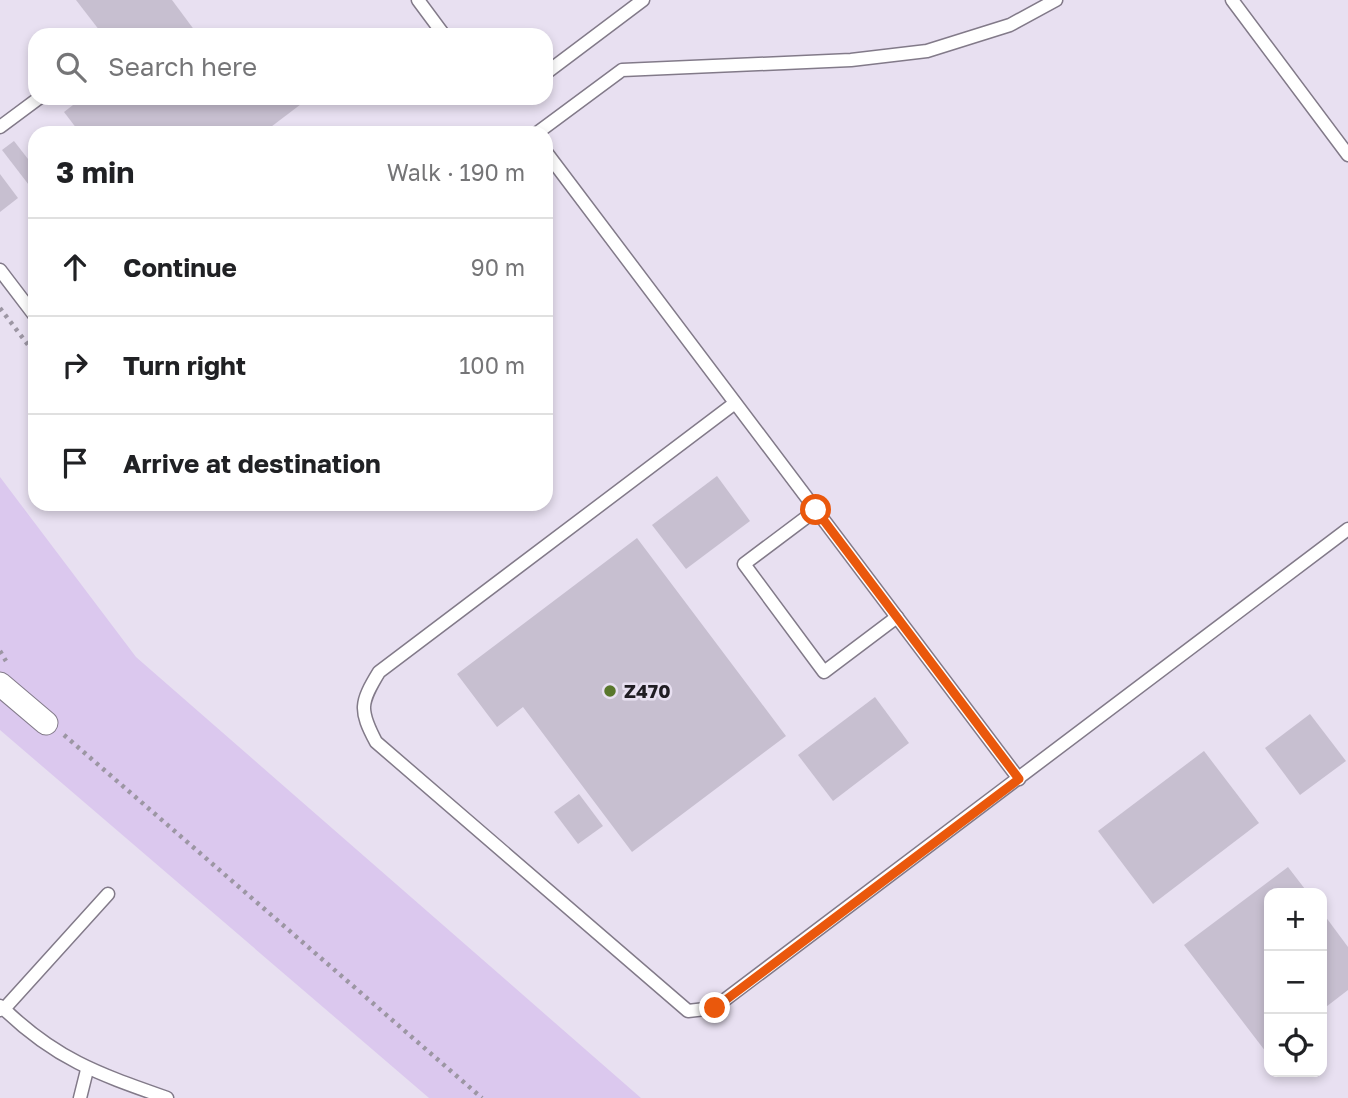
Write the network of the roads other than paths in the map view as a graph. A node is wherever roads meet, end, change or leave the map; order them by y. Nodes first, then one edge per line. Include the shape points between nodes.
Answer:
1 (418, 0) edge
2 (643, 0) edge
3 (1056, 0) edge
4 (1232, 0) edge
5 (439, 28) edge
6 (553, 68) edge
7 (30, 105) edge
8 (546, 126) edge
9 (0, 127) edge
10 (1348, 155) edge
11 (553, 161) edge
12 (0, 270) edge
13 (28, 307) edge
14 (735, 403) junction
15 (816, 510) junction
16 (1348, 529) edge
17 (897, 617) junction
18 (0, 684) edge
19 (46, 723) road end
20 (1019, 779) junction
21 (107, 894) dead end
22 (1, 1008) edge
23 (87, 1070) junction
24 (80, 1098) edge
25 (167, 1098) edge

1 - 5 lane
2 - 6 lane
3 - 8 lane via 1010,25 927,51 851,60 622,70
4 - 10 lane
7 - 9 lane
11 - 14 lane
12 - 13 lane
14 - 15 lane
14 - 20 lane via 379,672 364,697 363,717 376,742 688,1011 715,1008
15 - 17 lane
15 - 17 lane via 744,564 824,671
16 - 20 lane
17 - 20 lane
18 - 19 street
21 - 22 lane
22 - 23 lane via 33,1037
23 - 24 lane
23 - 25 lane

